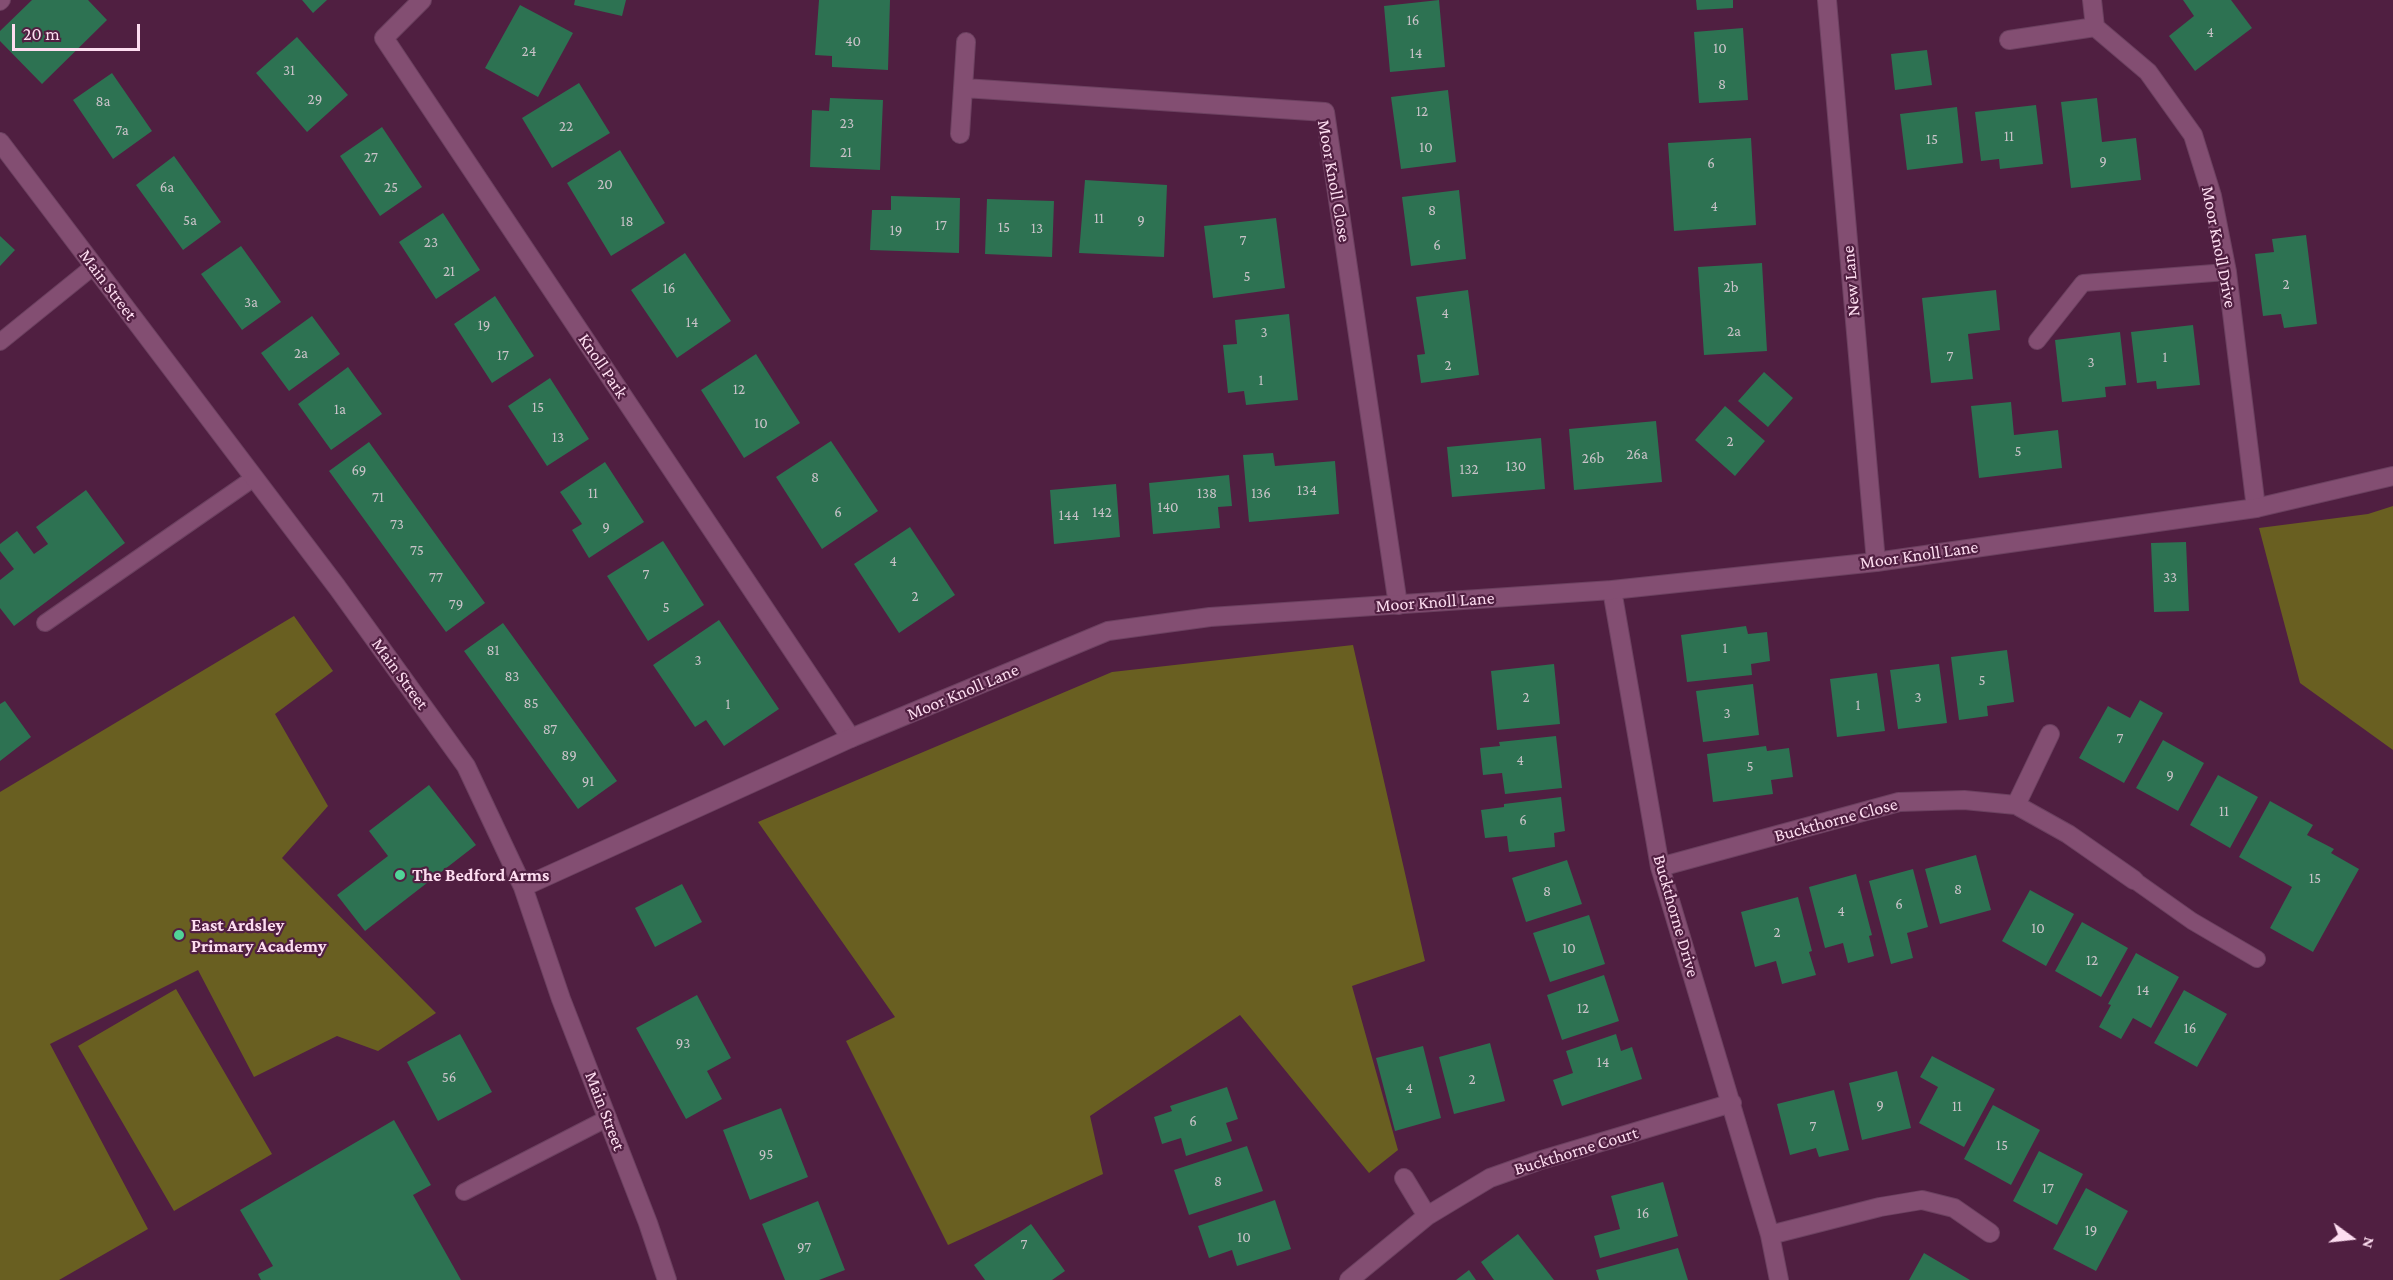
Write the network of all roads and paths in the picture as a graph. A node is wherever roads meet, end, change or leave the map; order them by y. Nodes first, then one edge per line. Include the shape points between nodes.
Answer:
1 (422, 0) edge
2 (1827, 0) edge
3 (2092, 0) edge
4 (2095, 27) junction
5 (2008, 40) dead end
6 (966, 42) dead end
7 (964, 88) junction
8 (960, 134) dead end
9 (0, 142) edge
10 (93, 266) junction
11 (2227, 272) junction
12 (2037, 341) dead end
13 (0, 342) edge
14 (2393, 476) edge
15 (254, 478) junction
16 (2256, 508) junction
17 (1876, 561) junction
18 (1612, 590) junction
19 (1398, 605) junction
20 (45, 622) dead end
21 (2050, 734) dead end
22 (851, 738) junction
23 (2016, 805) junction
24 (1660, 867) junction
25 (2134, 880) joint
26 (523, 887) junction
27 (2257, 959) dead end
28 (1732, 1103) junction
29 (608, 1118) junction
30 (1404, 1178) dead end
31 (464, 1192) dead end
32 (1427, 1216) junction
33 (1990, 1233) dead end
34 (1770, 1235) junction
35 (667, 1280) edge
36 (1349, 1280) edge
37 (1779, 1280) edge

1 - 22 street, Knoll Park via 384,38
2 - 17 street, New Lane
3 - 4 street
4 - 5 street
4 - 11 street, Moor Knoll Drive via 2148,72 2193,135 2212,196
6 - 7 street
7 - 8 street
7 - 19 street, Moor Knoll Close via 1325,112
9 - 10 street, Main Street
10 - 13 lane
10 - 15 street, Main Street
11 - 12 lane via 2083,283
11 - 16 street, Moor Knoll Drive
14 - 16 street, Moor Knoll Lane
15 - 20 lane
15 - 26 street, Main Street via 466,766
16 - 17 street, Moor Knoll Lane
17 - 18 street, Moor Knoll Lane
18 - 19 street, Moor Knoll Lane
18 - 24 street, Buckthorne Drive
19 - 22 street, Moor Knoll Lane via 1210,617 1108,631
21 - 23 street
22 - 26 street, Moor Knoll Lane
23 - 24 street, Buckthorne Close via 1964,800 1899,802
23 - 25 street, Buckthorne Close
24 - 28 street, Buckthorne Drive
25 - 27 lane via 2192,921
26 - 29 street, Main Street via 561,999
28 - 32 street, Buckthorne Court via 1490,1178
28 - 34 street, Buckthorne Drive
29 - 31 lane
29 - 35 street, Main Street
30 - 32 street
32 - 36 street, Buckthorne Court
33 - 34 street via 1954,1208 1922,1200
34 - 37 street, Buckthorne Drive

